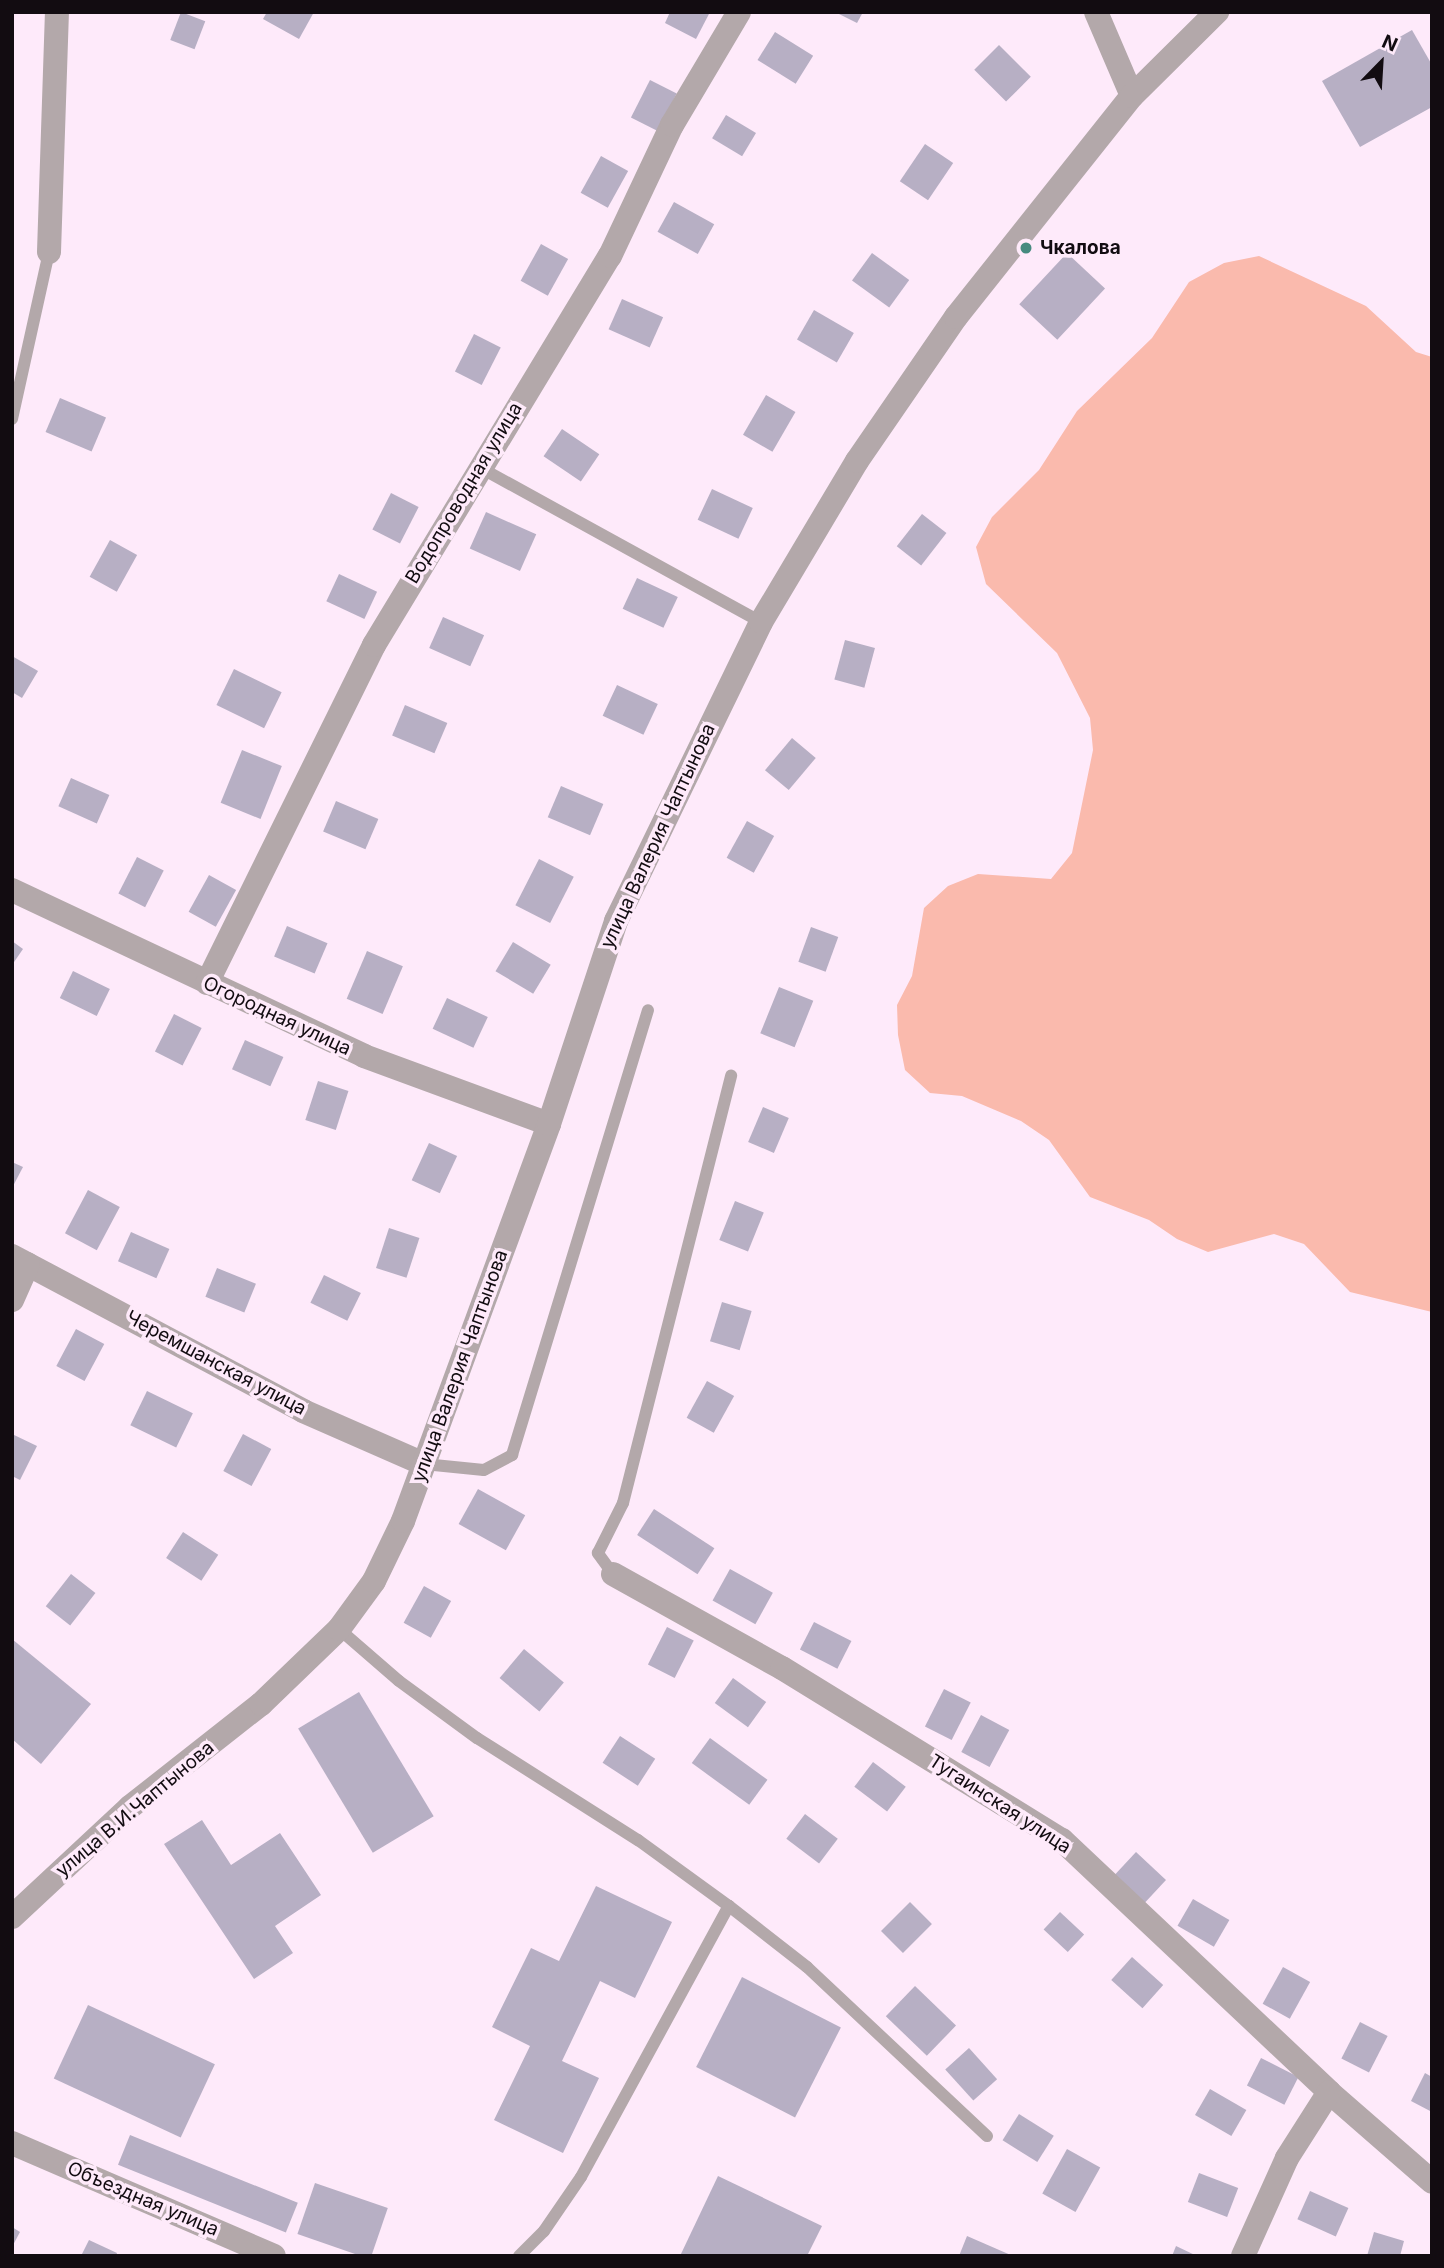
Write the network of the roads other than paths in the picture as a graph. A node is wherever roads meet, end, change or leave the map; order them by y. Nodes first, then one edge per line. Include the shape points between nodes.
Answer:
1 (57, 12) edge
2 (739, 12) edge
3 (1096, 12) edge
4 (1217, 12) edge
5 (1132, 96) junction
6 (49, 252) joint
7 (12, 419) edge
8 (479, 467) junction
9 (761, 622) junction
10 (12, 890) edge
11 (207, 983) junction
12 (648, 1010) dead end
13 (731, 1075) dead end
14 (549, 1124) junction
15 (20, 1260) edge
16 (12, 1300) edge
17 (424, 1464) junction
18 (614, 1574) joint
19 (339, 1629) junction
20 (261, 1704) joint
21 (729, 1906) junction
22 (12, 1917) edge
23 (1329, 2092) junction
24 (987, 2136) dead end
25 (12, 2143) edge
26 (1432, 2182) edge
27 (274, 2256) edge
28 (519, 2256) edge
29 (1243, 2256) edge

1 - 6 street
2 - 8 street, Водопроводная улица via 672,125 610,256
3 - 5 street
4 - 5 street, улица Валерия Чаптынова
5 - 9 street, улица Валерия Чаптынова via 956,317 857,461
6 - 7 lane
8 - 9 lane
8 - 11 street, Водопроводная улица via 367,657
9 - 14 street, улица Валерия Чаптынова via 616,921
10 - 11 street, Огородная улица
11 - 14 street, Огородная улица via 364,1056
12 - 17 lane via 512,1455 484,1470
13 - 18 lane via 622,1503 598,1553
14 - 17 street, улица Валерия Чаптынова
15 - 16 street
15 - 17 street, Черемшанская улица via 303,1411
17 - 19 street, улица Валерия Чаптынова via 374,1581
18 - 23 street, Тугаинская улица via 782,1668 1062,1840
19 - 20 street, улица Валерия Чаптынова
19 - 21 lane via 399,1681 477,1738 638,1840
20 - 22 street, улица В.И.Чаптынова via 130,1807
21 - 24 lane via 807,1967
21 - 28 lane via 581,2177 544,2231
23 - 26 street, Тугаинская улица
23 - 29 street via 1287,2158
25 - 27 street, Объездная улица

